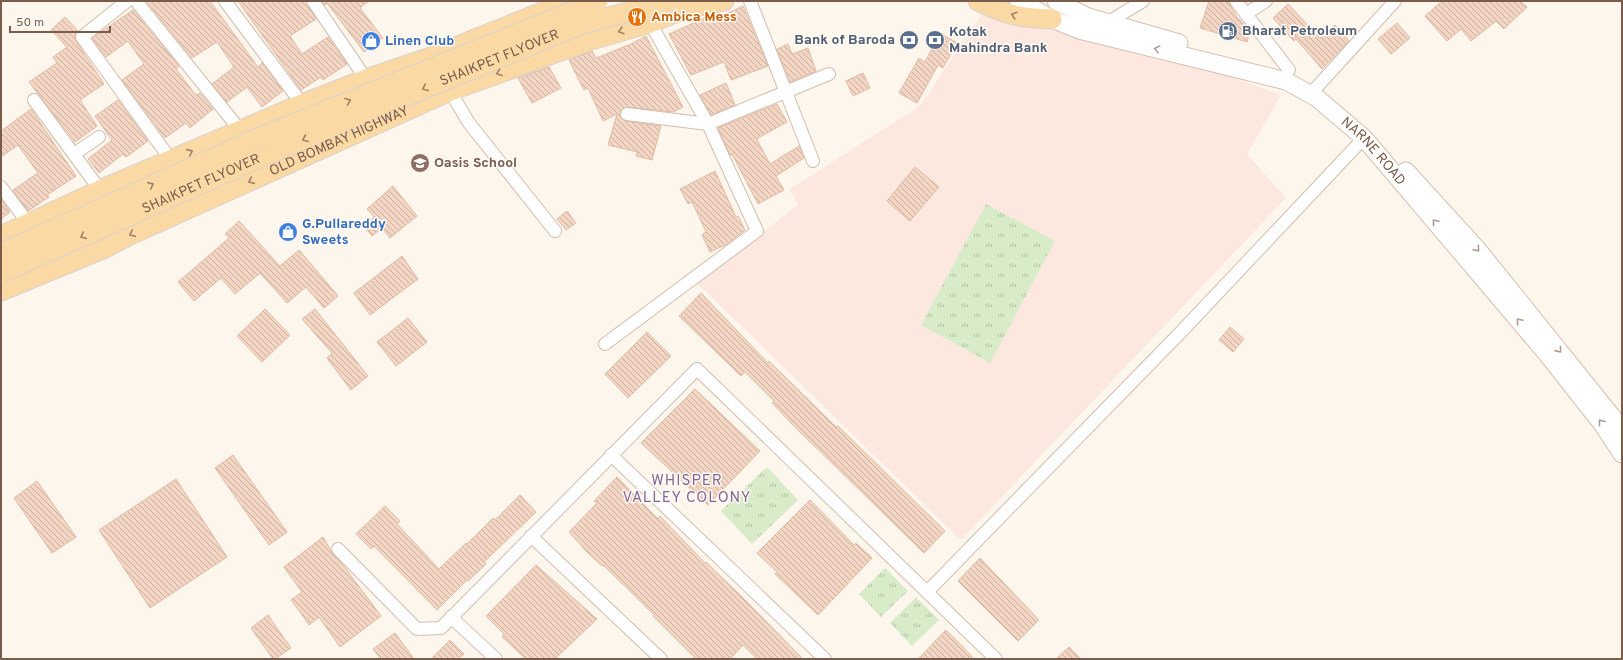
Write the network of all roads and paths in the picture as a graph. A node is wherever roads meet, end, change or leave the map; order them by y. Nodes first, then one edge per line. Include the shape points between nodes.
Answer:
1 (127, 1) edge
2 (136, 1) edge
3 (225, 1) edge
4 (313, 1) edge
5 (570, 1) edge
6 (598, 1) edge
7 (724, 1) edge
8 (750, 1) edge
9 (978, 1) edge
10 (1019, 1) edge
11 (1056, 1) edge
12 (1143, 1) edge
13 (1236, 1) edge
14 (1266, 1) edge
15 (1395, 1) edge
16 (678, 5) edge
17 (1246, 14) junction
18 (1052, 19) junction
19 (1106, 22) junction
20 (650, 23) junction
21 (1289, 70) junction
22 (829, 74) dead end
23 (366, 79) junction
24 (1316, 88) junction
25 (450, 91) junction
26 (785, 91) junction
27 (34, 100) dead end
28 (302, 104) junction
29 (627, 114) dead end
30 (708, 124) junction
31 (240, 130) junction
32 (98, 137) dead end
33 (1364, 138) junction
34 (74, 154) junction
35 (171, 160) junction
36 (813, 161) dead end
37 (1, 187) edge
38 (100, 190) junction
39 (29, 224) junction
40 (555, 231) dead end
41 (1, 236) edge
42 (1, 253) edge
43 (47, 272) junction
44 (1, 273) edge
45 (1, 291) edge
46 (605, 344) dead end
47 (1622, 429) edge
48 (1622, 454) edge
49 (612, 455) junction
50 (531, 536) junction
51 (338, 549) dead end
52 (927, 592) junction
53 (451, 617) junction
54 (496, 659) edge
55 (661, 659) edge
56 (825, 659) edge
57 (996, 659) edge

1 - 35 street via 82,37
2 - 31 street
3 - 28 street
4 - 23 street
5 - 23 main road via 428,58
42 -> 6 main road, SHAIKPET FLYOVER, bridge via 253,140
7 - 16 main road
8 - 26 street
18 -> 9 main road via 1021,18
10 - 18 main road, NARNE ROAD
11 - 19 main road, NARNE ROAD via 1088,17
12 - 19 street
13 - 17 street
14 - 17 street
15 - 24 street
16 - 20 main road, OLD BOMBAY HIGHWAY
16 -> 44 main road, SHAIKPET FLYOVER, bridge via 585,23 248,163
17 - 21 street
33 -> 18 main road, NARNE ROAD via 1317,98 1286,81 1079,30
19 - 21 main road, NARNE ROAD via 1193,47
20 -> 25 main road, OLD BOMBAY HIGHWAY via 591,40
20 - 30 street
21 - 24 main road, NARNE ROAD
22 - 26 street
23 - 28 main road
24 -> 47 main road, NARNE ROAD via 1371,131 1478,250
25 - 40 street via 469,123
25 -> 43 main road, OLD BOMBAY HIGHWAY
26 - 30 street
26 - 36 street
27 - 34 street
28 - 31 main road
29 - 30 street
30 - 46 street via 757,231
35 -> 31 main road
32 - 34 street
48 -> 33 main road, NARNE ROAD via 1603,425 1547,354
33 - 52 street via 1180,333
34 - 38 street
35 - 38 main road
37 - 39 street
38 - 39 main road
39 - 41 main road
39 - 43 main road
43 - 45 main road, OLD BOMBAY HIGHWAY
49 - 50 street
49 - 52 street via 697,369
49 - 56 street
50 - 53 street
50 - 55 street
51 - 53 street via 417,629 441,628
52 - 57 street
53 - 54 street

